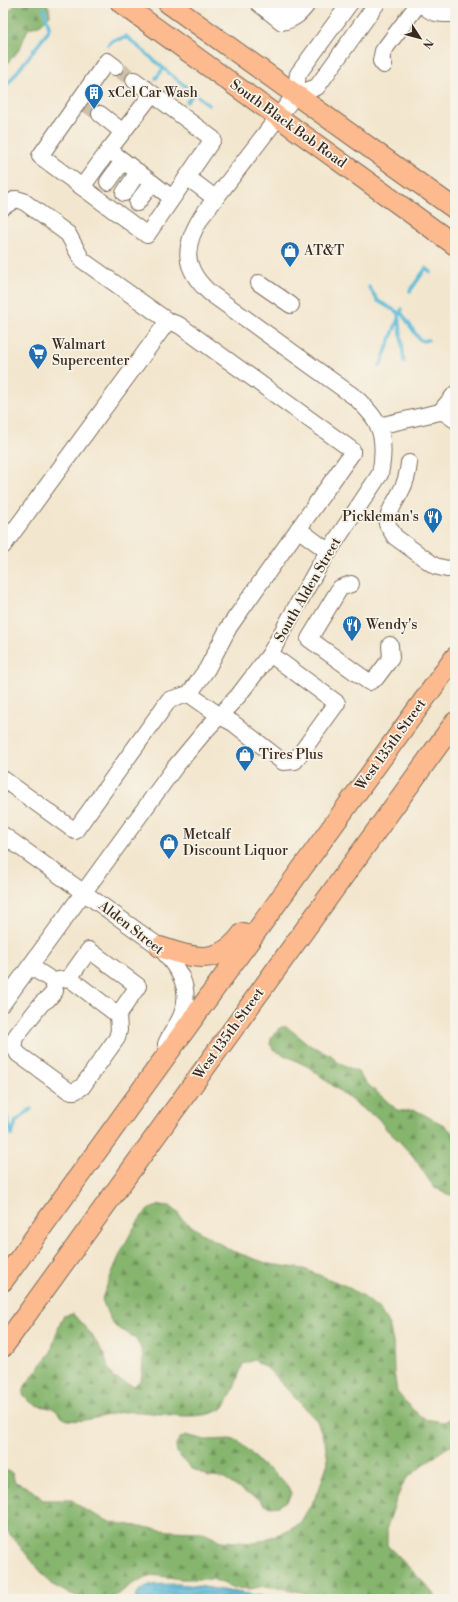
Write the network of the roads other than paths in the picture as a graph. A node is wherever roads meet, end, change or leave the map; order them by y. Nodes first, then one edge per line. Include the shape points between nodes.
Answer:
1 (121, 3) edge
2 (168, 3) edge
3 (258, 3) edge
4 (266, 3) edge
5 (293, 3) edge
6 (308, 3) edge
7 (350, 3) edge
8 (377, 3) edge
9 (430, 3) edge
10 (416, 5) edge
11 (455, 7) edge
12 (455, 14) edge
13 (111, 64) dead end
14 (384, 64) dead end
15 (134, 80) tunnel mouth
16 (152, 94) junction
17 (295, 95) junction
18 (100, 114) tunnel mouth
19 (279, 117) junction
20 (123, 132) junction
21 (109, 150) junction
22 (123, 161) junction
23 (138, 172) junction
24 (187, 176) junction
25 (152, 183) junction
26 (82, 187) junction
27 (102, 191) junction
28 (172, 198) junction
29 (215, 198) junction
30 (117, 202) junction
31 (3, 207) edge
32 (455, 209) edge
33 (131, 212) junction
34 (455, 245) edge
35 (259, 283) dead end
36 (291, 305) dead end
37 (168, 321) junction
38 (455, 394) edge
39 (451, 415) edge
40 (378, 426) junction
41 (409, 463) dead end
42 (298, 529) junction
43 (3, 546) edge
44 (329, 552) junction
45 (455, 568) edge
46 (354, 580) dead end
47 (390, 643) dead end
48 (270, 654) junction
49 (455, 656) edge
50 (189, 694) junction
51 (220, 716) junction
52 (455, 722) edge
53 (372, 771) junction
54 (3, 779) edge
55 (3, 835) edge
56 (84, 893) junction
57 (160, 948) junction
58 (30, 966) junction
59 (61, 980) junction
60 (8, 985) edge
61 (3, 1002) edge
62 (118, 1014) junction
63 (164, 1058) junction
64 (3, 1280) edge
65 (3, 1347) edge

1 - 19 main road, South Black Bob Road
2 - 17 main road, South Black Bob Road
3 - 6 street via 282,22 300,15
4 - 5 street via 282,9
7 - 17 street via 298,74
8 - 17 street via 317,87
9 - 11 street
10 - 12 street via 434,14
10 - 14 street via 383,51 381,61
13 - 26 street via 40,156
15 - 16 street
16 - 20 street
16 - 24 street via 214,140
17 - 19 street, South Alden Street
17 - 32 main road, South Black Bob Road
18 - 20 street
19 - 29 street, South Alden Street
19 - 34 main road, South Black Bob Road
20 - 21 street
21 - 22 street
21 - 26 street
22 - 23 street
22 - 27 street
23 - 25 street
23 - 30 street
24 - 28 street
24 - 29 street
25 - 28 street
25 - 33 street
26 - 27 street
27 - 30 street
28 - 33 street via 147,235
29 - 40 street, South Alden Street via 192,230 188,247 188,263 197,280 210,293 356,398 370,412
30 - 33 street
31 - 37 street via 16,199 23,201 68,234 82,260
35 - 36 street
37 - 42 street via 178,325 352,450
37 - 43 street
38 - 39 street
39 - 40 street
40 - 44 street, South Alden Street via 383,460 380,474
41 - 45 street via 404,486 388,515 386,524 395,537 435,566
42 - 44 street
42 - 50 street via 229,627 207,669
44 - 48 street, South Alden Street
46 - 47 street via 322,631 322,640 369,674 376,670 388,652
48 - 51 street, South Alden Street
48 - 51 street via 337,703 295,761 283,762
49 - 53 main road, West 135th Street
50 - 51 street
50 - 54 street via 169,700 75,831
51 - 56 street, South Alden Street via 175,767
52 - 65 main road, West 135th Street
53 - 57 main road via 361,771 236,943 228,950 212,957 203,957
53 - 63 main road, West 135th Street
55 - 56 street, Alden Street
56 - 57 street, Alden Street
56 - 58 street, South Alden Street
57 - 63 street, Alden Street via 174,964 184,982 186,996 182,1014 166,1043
58 - 59 street
58 - 60 street, South Alden Street
59 - 62 street
59 - 62 street via 89,950 138,986
59 - 62 street via 13,1042 18,1054 69,1091 82,1087 117,1038
60 - 61 street, South Alden Street
63 - 64 main road, West 135th Street

